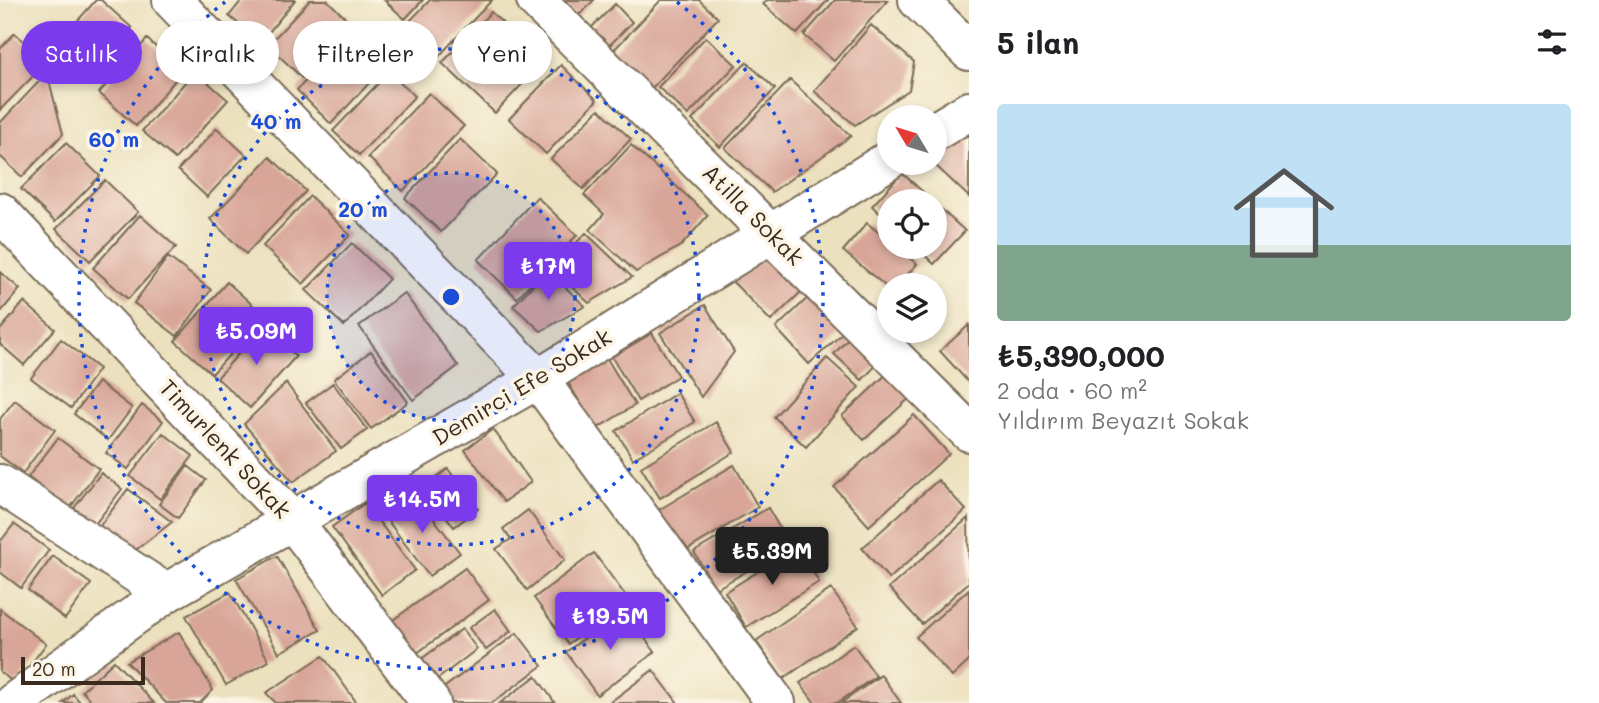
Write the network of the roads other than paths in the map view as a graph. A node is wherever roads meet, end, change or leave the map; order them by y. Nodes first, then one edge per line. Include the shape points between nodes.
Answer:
1 (172, 0) edge
2 (537, 0) edge
3 (918, 0) edge
4 (969, 51) edge
5 (969, 111) edge
6 (947, 124) edge
7 (877, 167) edge
8 (0, 212) edge
9 (771, 233) junction
10 (538, 379) junction
11 (969, 432) edge
12 (0, 484) edge
13 (293, 521) junction
14 (166, 593) junction
15 (13, 703) edge
16 (431, 703) edge
17 (776, 703) edge

1 - 10 street
2 - 9 street, Atilla Sokak
3 - 4 street
5 - 6 street
7 - 9 street, Demirci Efe Sokak
8 - 13 street, Timurlenk Sokak
9 - 10 street, Demirci Efe Sokak
9 - 11 street, Atilla Sokak
10 - 13 street, Demirci Efe Sokak
10 - 17 street
12 - 14 street
13 - 14 street, Demirci Efe Sokak
13 - 16 street, Timurlenk Sokak
14 - 15 street, Demirci Efe Sokak

